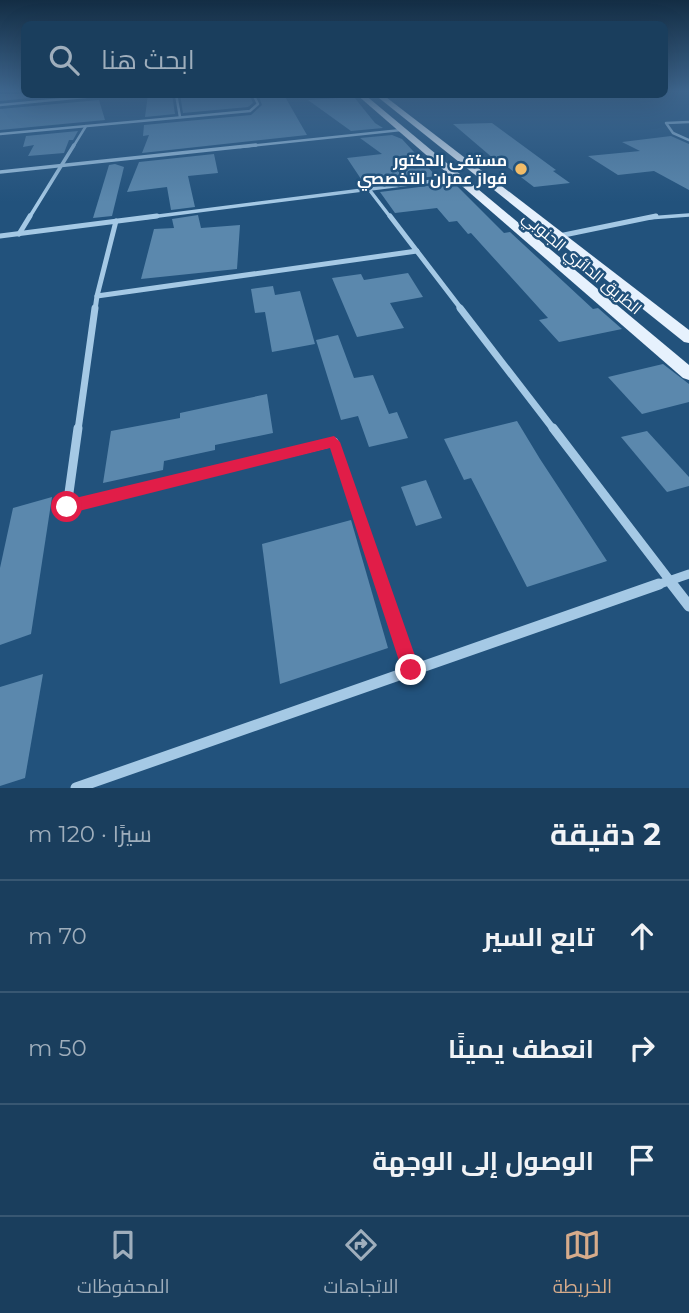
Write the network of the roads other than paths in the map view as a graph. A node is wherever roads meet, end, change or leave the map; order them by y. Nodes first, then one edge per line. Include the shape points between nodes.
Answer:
1 (67, 128) edge
2 (85, 128) edge
3 (398, 128) edge
4 (420, 128) edge
5 (669, 128) edge
6 (401, 130) junction
7 (0, 134) edge
8 (689, 140) edge
9 (60, 166) junction
10 (0, 172) edge
11 (457, 177) junction
12 (368, 188) junction
13 (689, 215) edge
14 (116, 221) junction
15 (19, 234) junction
16 (0, 236) edge
17 (559, 236) junction
18 (417, 251) junction
19 (97, 296) junction
20 (689, 338) edge
21 (689, 373) edge
22 (689, 574) edge
23 (669, 580) junction
24 (689, 606) edge
25 (411, 670) junction
26 (76, 788) edge

1 - 7 street
2 - 9 street
3 - 6 main road, الطريق الدائري الجنوبي
4 - 17 main road, الطريق الدائري الجنوبي
5 - 8 street
6 - 9 street
6 - 11 main road, الطريق الدائري الجنوبي
9 - 10 street
9 - 15 street
11 - 12 street
11 - 21 main road, الطريق الدائري الجنوبي
12 - 14 street
12 - 18 street
13 - 17 street via 662,215
14 - 15 street
14 - 19 street
15 - 16 street
17 - 20 main road, الطريق الدائري الجنوبي
18 - 19 street
18 - 23 street
19 - 25 street via 67,507 334,442
22 - 23 street
23 - 24 street
23 - 25 street
25 - 26 street

